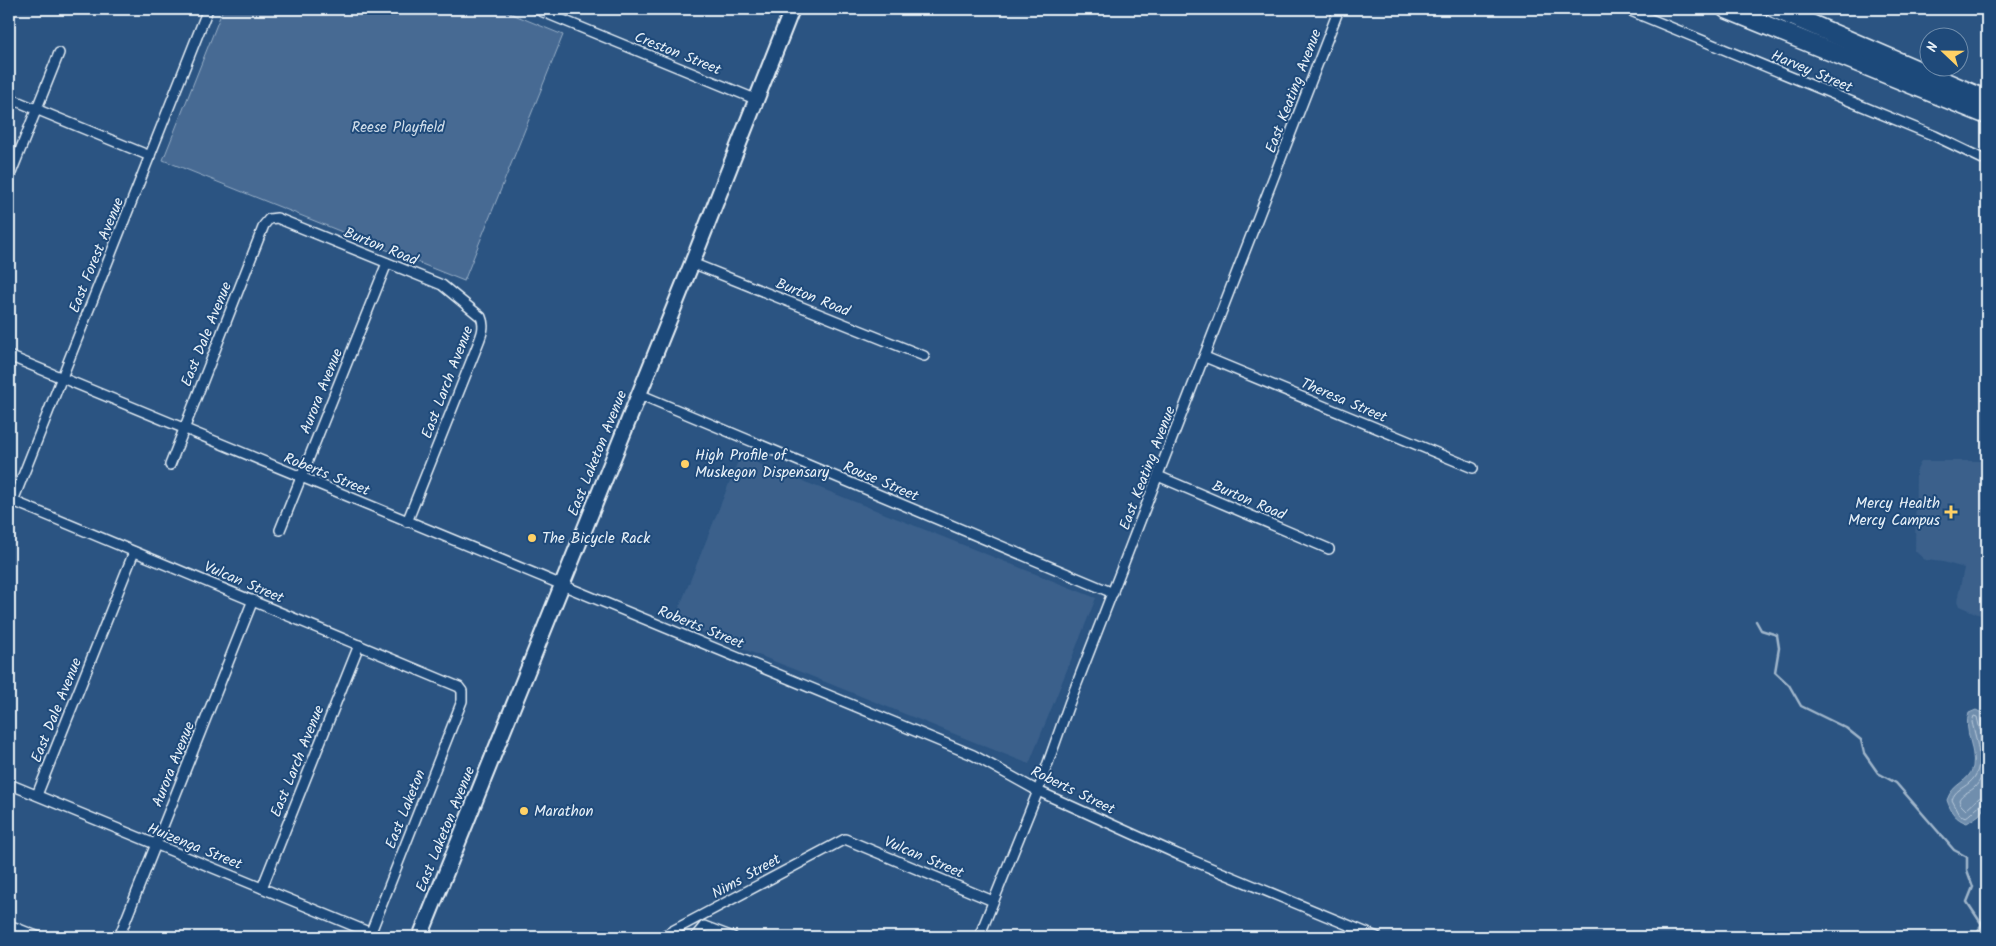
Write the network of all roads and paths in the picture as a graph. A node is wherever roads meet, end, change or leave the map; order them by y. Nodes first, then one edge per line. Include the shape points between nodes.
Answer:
1 (208, 9) edge
2 (536, 9) edge
3 (792, 9) edge
4 (1340, 9) edge
5 (1626, 9) edge
6 (1726, 9) edge
7 (1776, 9) edge
8 (59, 54) dead end
9 (9, 98) edge
10 (755, 99) junction
11 (1987, 100) edge
12 (36, 109) junction
13 (1987, 115) edge
14 (150, 156) junction
15 (1987, 161) edge
16 (9, 178) edge
17 (273, 218) joint
18 (387, 263) junction
19 (692, 263) junction
20 (474, 311) joint
21 (9, 356) edge
22 (924, 356) dead end
23 (1205, 357) junction
24 (62, 378) junction
25 (639, 394) junction
26 (184, 429) junction
27 (170, 465) dead end
28 (1473, 468) dead end
29 (1158, 476) junction
30 (301, 478) junction
31 (13, 500) junction
32 (9, 511) edge
33 (407, 522) junction
34 (280, 530) dead end
35 (1329, 549) dead end
36 (134, 552) junction
37 (562, 586) junction
38 (1113, 593) junction
39 (253, 600) junction
40 (359, 645) junction
41 (462, 691) joint
42 (9, 784) edge
43 (1038, 790) junction
44 (38, 795) junction
45 (845, 839) joint
46 (156, 844) junction
47 (262, 888) junction
48 (993, 901) junction
49 (9, 925) edge
50 (370, 935) edge
51 (39, 937) edge
52 (119, 937) edge
53 (420, 937) edge
54 (661, 937) edge
55 (695, 937) edge
56 (733, 937) edge
57 (978, 937) edge
58 (1377, 937) edge

1 - 14 street, East Forest Avenue
2 - 10 street, Creston Street
3 - 10 main road, East Laketon Avenue
4 - 23 street, East Keating Avenue
5 - 15 street, Harvey Street
6 - 13 highway
7 - 11 highway
8 - 12 street
9 - 12 street
10 - 19 main road, East Laketon Avenue
12 - 14 street
12 - 16 street
14 - 24 street, East Forest Avenue
17 - 18 street, Burton Road
17 - 26 street, East Dale Avenue via 264,225
18 - 20 street, Burton Road via 442,285
18 - 30 street, Aurora Avenue
19 - 22 street, Burton Road
19 - 25 main road, East Laketon Avenue
20 - 33 street, East Larch Avenue via 481,316 484,329
21 - 24 street, Roberts Street
23 - 28 street, Theresa Street
23 - 29 street, East Keating Avenue
24 - 26 street, Roberts Street
24 - 31 street, East Forest Avenue
25 - 37 main road, East Laketon Avenue
25 - 38 street, Rouse Street
26 - 27 street, East Dale Avenue
26 - 30 street, Roberts Street
29 - 35 street, Burton Road
29 - 38 street, East Keating Avenue
30 - 33 street, Roberts Street
30 - 34 street, Aurora Avenue
31 - 32 street, East Forest Avenue
31 - 36 street, Vulcan Street
33 - 37 street, Roberts Street
36 - 39 street, Vulcan Street
36 - 44 street, East Dale Avenue
37 - 43 street, Roberts Street via 973,755
37 - 53 main road, East Laketon Avenue
38 - 43 street, East Keating Avenue
39 - 40 street, Vulcan Street
39 - 46 street, Aurora Avenue
40 - 41 street, Vulcan Street via 456,685
40 - 47 street, East Larch Avenue
41 - 50 street, East Laketon via 462,701
42 - 44 street, Huizenga Street
43 - 48 street, East Keating Avenue
43 - 58 street, Roberts Street via 1186,858
44 - 46 street, Huizenga Street
45 - 48 street, Vulcan Street
45 - 54 street, Nims Street
46 - 47 street, Huizenga Street
46 - 52 street, Aurora Avenue
47 - 50 street, Huizenga Street
48 - 57 street, East Keating Avenue
49 - 51 street
55 - 56 street via 704,926

